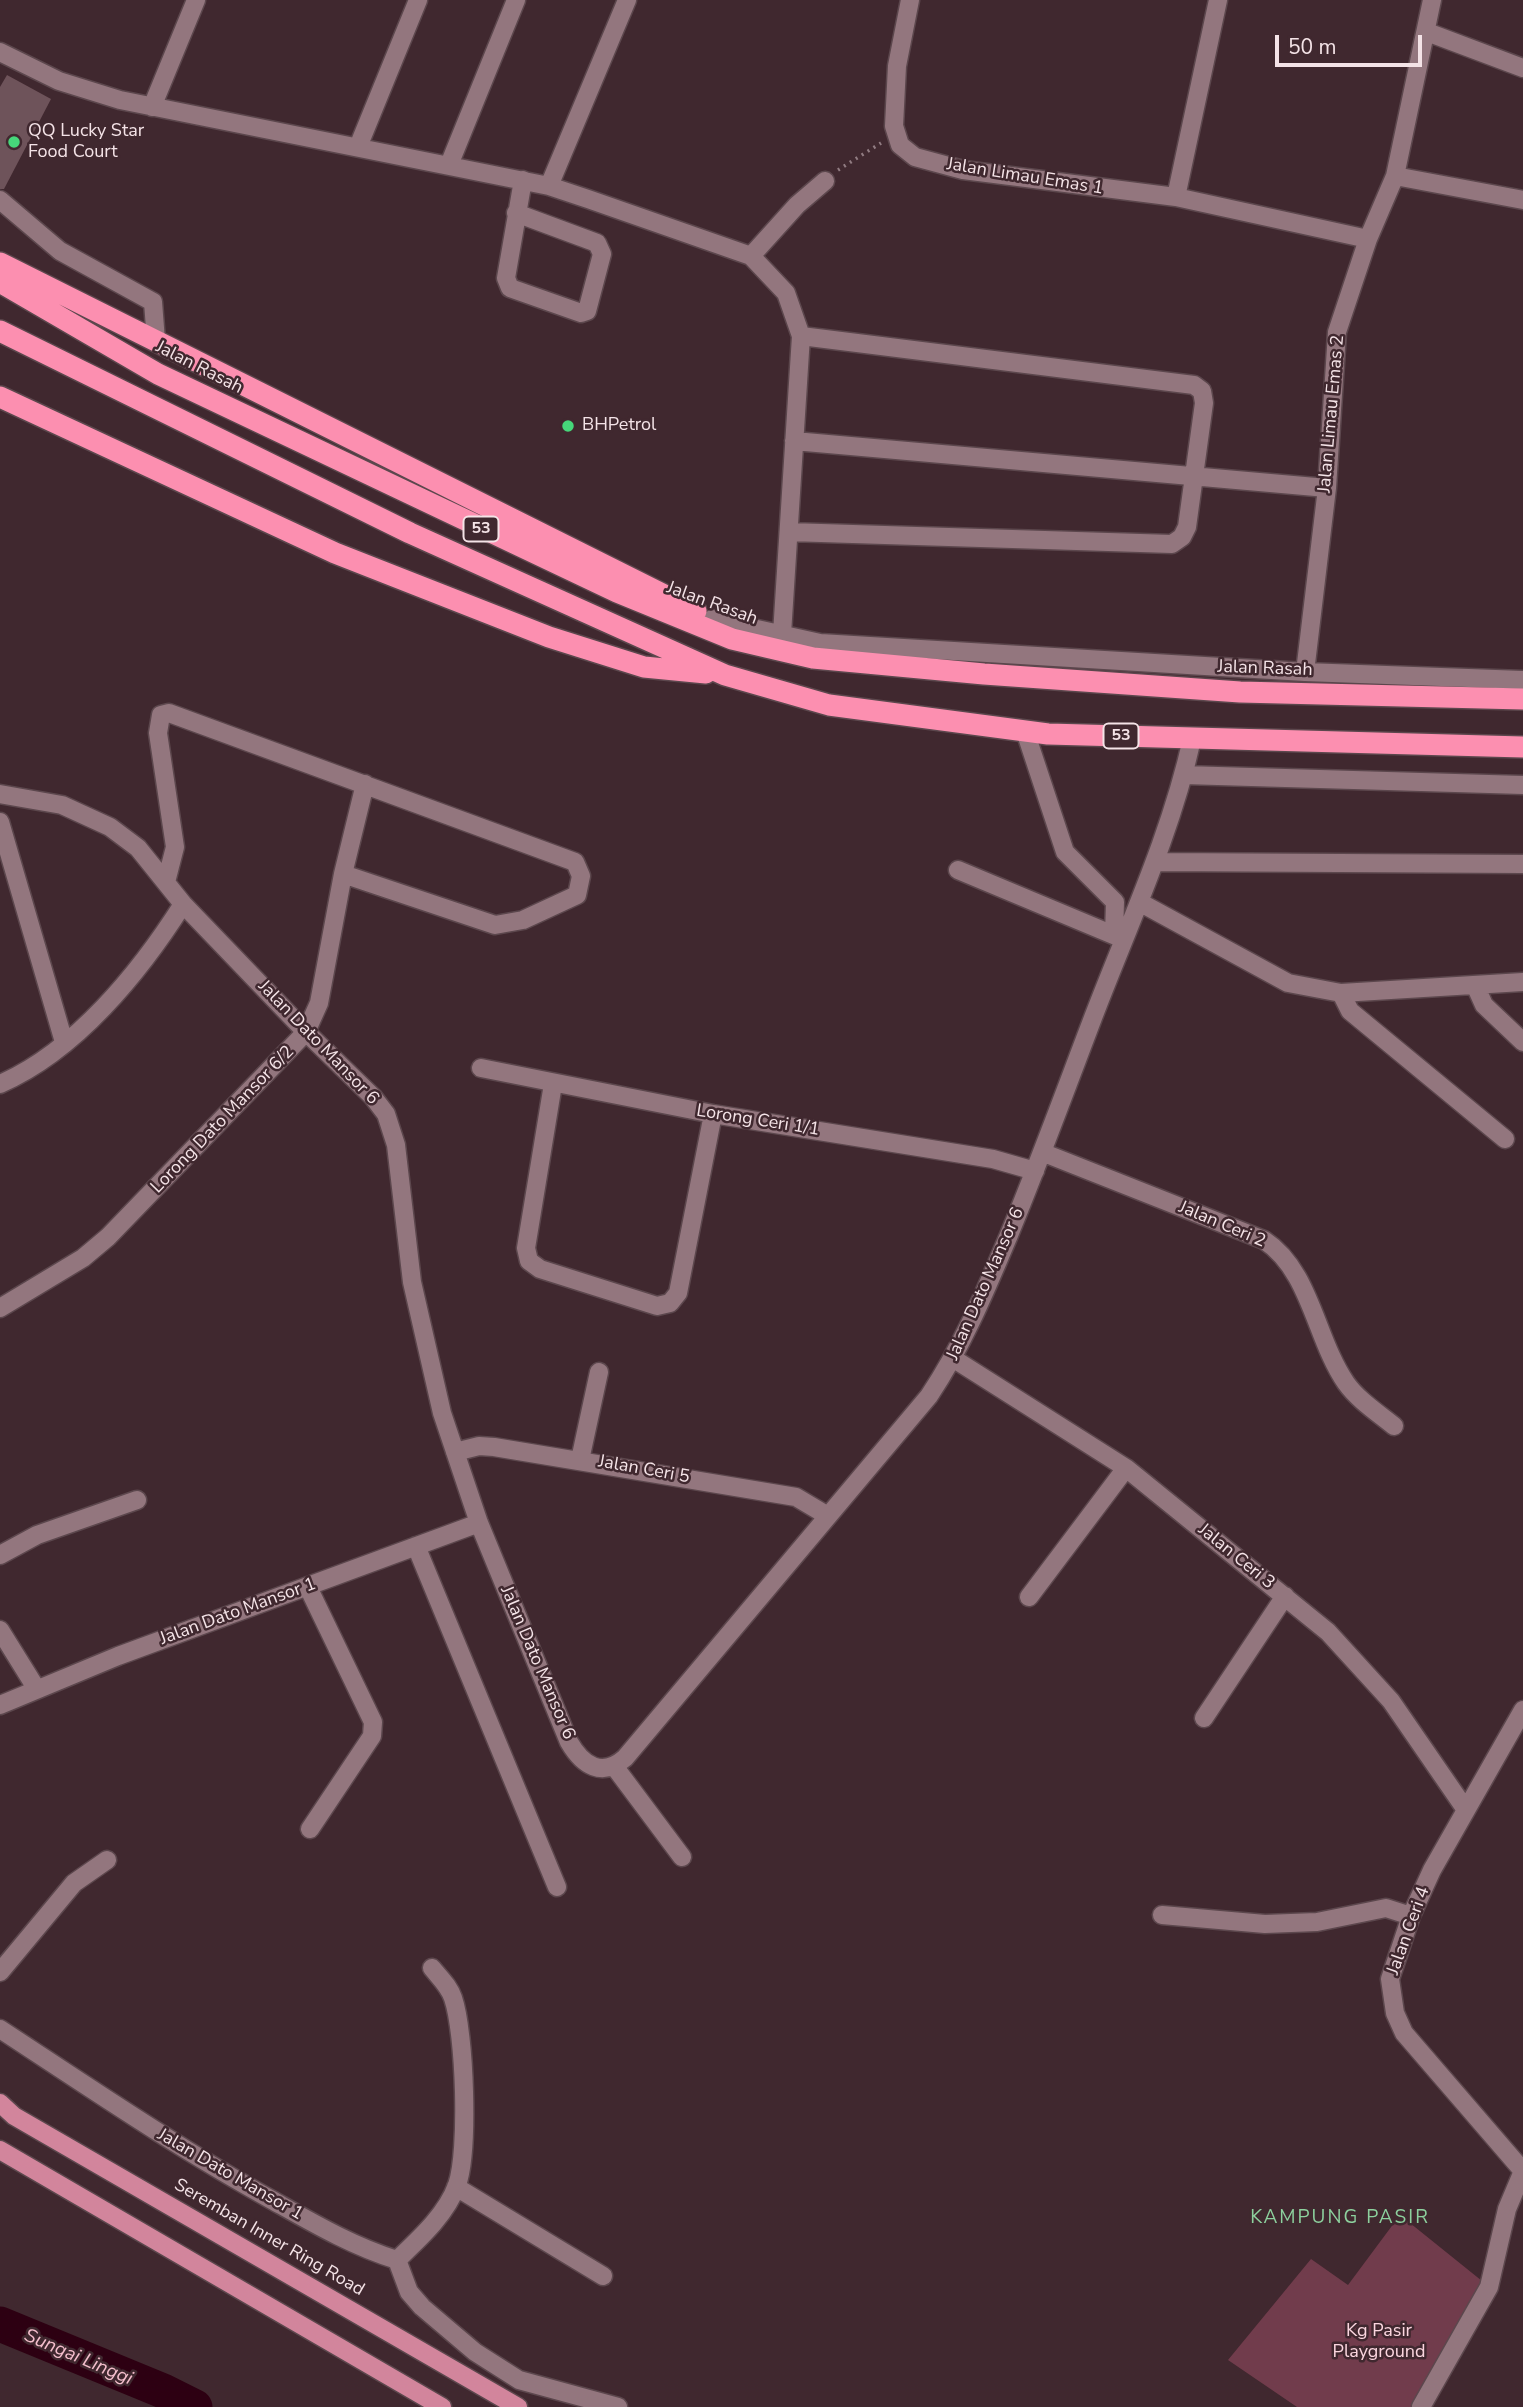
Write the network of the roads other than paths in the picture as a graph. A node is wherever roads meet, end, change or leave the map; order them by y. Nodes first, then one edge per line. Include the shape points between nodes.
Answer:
1 (196, 0) edge
2 (418, 0) edge
3 (516, 0) edge
4 (627, 0) edge
5 (910, 0) edge
6 (1218, 0) edge
7 (1432, 0) edge
8 (1427, 32) junction
9 (0, 52) edge
10 (1523, 68) edge
11 (152, 107) junction
12 (358, 147) junction
13 (449, 165) junction
14 (1395, 176) junction
15 (523, 180) junction
16 (825, 181) road end
17 (549, 186) junction
18 (1176, 197) junction
19 (0, 200) edge
20 (1523, 200) edge
21 (516, 213) junction
22 (1368, 239) junction
23 (751, 256) junction
24 (0, 263) edge
25 (0, 282) edge
26 (0, 331) edge
27 (801, 336) junction
28 (0, 338) edge
29 (156, 341) junction
30 (45, 355) junction
31 (0, 397) edge
32 (794, 441) junction
33 (1196, 476) junction
34 (1327, 488) junction
35 (789, 532) junction
36 (712, 619) junction
37 (782, 634) junction
38 (813, 659) junction
39 (1305, 673) junction
40 (725, 675) junction
41 (1523, 680) edge
42 (1523, 699) edge
43 (1025, 731) junction
44 (1192, 739) junction
45 (1523, 747) edge
46 (1184, 775) junction
47 (365, 784) junction
48 (1523, 785) edge
49 (0, 794) edge
50 (0, 822) edge
51 (1155, 862) junction
52 (1523, 864) edge
53 (958, 870) dead end
54 (343, 874) junction
55 (166, 882) junction
56 (1141, 903) junction
57 (183, 904) junction
58 (1119, 937) junction
59 (1523, 982) edge
60 (1475, 985) junction
61 (1340, 993) junction
62 (306, 1032) junction
63 (64, 1042) junction
64 (1523, 1042) edge
65 (481, 1068) dead end
66 (0, 1084) edge
67 (553, 1084) junction
68 (713, 1114) junction
69 (1504, 1139) dead end
70 (1044, 1153) junction
71 (1035, 1171) junction
72 (0, 1308) edge
73 (954, 1359) junction
74 (598, 1372) dead end
75 (1394, 1426) dead end
76 (455, 1452) junction
77 (580, 1460) junction
78 (1126, 1468) junction
79 (137, 1500) dead end
80 (828, 1516) junction
81 (478, 1523) junction
82 (416, 1546) junction
83 (0, 1555) edge
84 (308, 1587) junction
85 (1285, 1596) junction
86 (1029, 1597) dead end
87 (0, 1630) edge
88 (36, 1688) junction
89 (0, 1705) edge
90 (1523, 1710) edge
91 (1204, 1718) dead end
92 (614, 1766) junction
93 (1466, 1810) junction
94 (310, 1829) dead end
95 (682, 1857) dead end
96 (107, 1860) dead end
97 (557, 1887) dead end
98 (1162, 1915) dead end
99 (1411, 1916) junction
100 (432, 1968) dead end
101 (0, 1972) edge
102 (0, 2029) edge
103 (0, 2103) edge
104 (0, 2150) edge
105 (1523, 2171) edge
106 (456, 2187) junction
107 (397, 2260) junction
108 (603, 2276) dead end
109 (442, 2407) edge
110 (518, 2407) edge
111 (618, 2407) edge
112 (1421, 2407) edge

1 - 11 street
2 - 12 street
3 - 13 street
4 - 17 street
5 - 18 street, Jalan Limau Emas 1 via 897,66 896,136 906,152 963,170
6 - 18 street
7 - 8 street, Jalan Limau Emas 2
8 - 10 street
8 - 14 street, Jalan Limau Emas 2
9 - 11 street via 59,81
11 - 12 street
12 - 13 street
13 - 15 street
14 - 20 street
14 - 22 street, Jalan Limau Emas 2
15 - 17 street
15 - 21 street
16 - 23 street
17 - 23 street
18 - 22 street, Jalan Limau Emas 1
19 - 29 street via 60,251 153,302
21 - 21 street via 506,278 510,288 581,313 587,311 601,248
22 - 34 street, Jalan Limau Emas 2 via 1337,332
23 - 27 street via 786,293
24 - 29 highway
25 - 38 highway, Jalan Rasah / 53 via 158,374 617,592 732,639
26 - 30 highway, 53
27 - 32 street
27 - 33 street via 1194,384 1204,397
28 - 30 highway
29 - 36 highway
30 - 40 highway, 53 via 410,533
31 - 40 highway via 335,554 550,637 644,667
32 - 33 street
32 - 35 street
33 - 34 street
33 - 35 street via 1187,527 1172,544
34 - 39 street, Jalan Limau Emas 2
35 - 37 street
36 - 37 street
36 - 38 highway
37 - 39 street via 846,645
38 - 42 highway, Jalan Rasah / 53 via 1241,692
39 - 41 street
40 - 43 highway, 53 via 829,705
43 - 44 highway, 53
43 - 58 street via 1065,852 1115,902
44 - 45 highway, 53
44 - 46 street, Jalan Dato Mansor 6
46 - 48 street
46 - 51 street, Jalan Dato Mansor 6
47 - 54 street, Lorong Dato Mansor 6/2
47 - 54 street via 575,862 581,876 577,895 508,925 495,925
47 - 55 street via 178,715 161,715 158,733 175,847
49 - 55 street, Jalan Dato Mansor 6 via 62,805 110,827 138,848
50 - 63 street
51 - 52 street
51 - 56 street, Jalan Dato Mansor 6
53 - 58 street
54 - 62 street, Lorong Dato Mansor 6/2 via 318,1003
55 - 57 street, Jalan Dato Mansor 6
56 - 58 street, Jalan Dato Mansor 6
56 - 61 street via 1288,983
57 - 62 street, Jalan Dato Mansor 6
57 - 63 street via 151,955
58 - 70 street, Jalan Dato Mansor 6
59 - 60 street
60 - 61 street
60 - 64 street via 1484,1005
61 - 69 street via 1350,1011
62 - 72 street, Lorong Dato Mansor 6/2 via 108,1237 83,1258
62 - 76 street, Jalan Dato Mansor 6 via 373,1097 393,1129 412,1282
63 - 66 street via 46,1059
65 - 67 street, Lorong Ceri 1/1
67 - 68 street, Lorong Ceri 1/1
67 - 68 street via 526,1248 529,1261 540,1269 657,1306 670,1303 678,1293
68 - 71 street, Lorong Ceri 1/1 via 993,1159
70 - 71 street, Jalan Dato Mansor 6
70 - 75 street, Jalan Ceri 2 via 1264,1240 1279,1250 1304,1291 1347,1384
71 - 73 street, Jalan Dato Mansor 6
73 - 78 street, Jalan Ceri 3
73 - 80 street, Jalan Dato Mansor 6 via 929,1396
74 - 77 street
76 - 77 street, Jalan Ceri 5 via 479,1446
76 - 81 street, Jalan Dato Mansor 6
77 - 80 street, Jalan Ceri 5 via 796,1497
78 - 85 street, Jalan Ceri 3
78 - 86 street
79 - 83 street via 37,1535
80 - 92 street, Jalan Dato Mansor 6
81 - 82 street, Jalan Dato Mansor 1
81 - 92 street, Jalan Dato Mansor 6 via 569,1742 585,1764 602,1770
82 - 84 street, Jalan Dato Mansor 1
82 - 97 street
84 - 88 street, Jalan Dato Mansor 1
84 - 94 street via 373,1722 372,1735
85 - 91 street
85 - 93 street, Jalan Ceri 3 via 1328,1632 1391,1701
87 - 88 street
88 - 89 street, Jalan Dato Mansor 1
90 - 93 street, Jalan Ceri 4
92 - 95 street
93 - 99 street, Jalan Ceri 4
96 - 101 street via 74,1883
98 - 99 street via 1265,1924 1317,1922 1386,1908
99 - 105 street, Jalan Ceri 4 via 1390,1979 1395,2013 1404,2033
100 - 106 street via 447,1986 456,2008 466,2132
102 - 107 street, Jalan Dato Mansor 1 via 190,2155 322,2228
103 - 110 main road, Seremban Inner Ring Road via 15,2116
104 - 109 main road
105 - 112 street via 1507,2208 1489,2287
106 - 107 street via 442,2211
106 - 108 street
107 - 111 street via 409,2292 475,2353 519,2380

